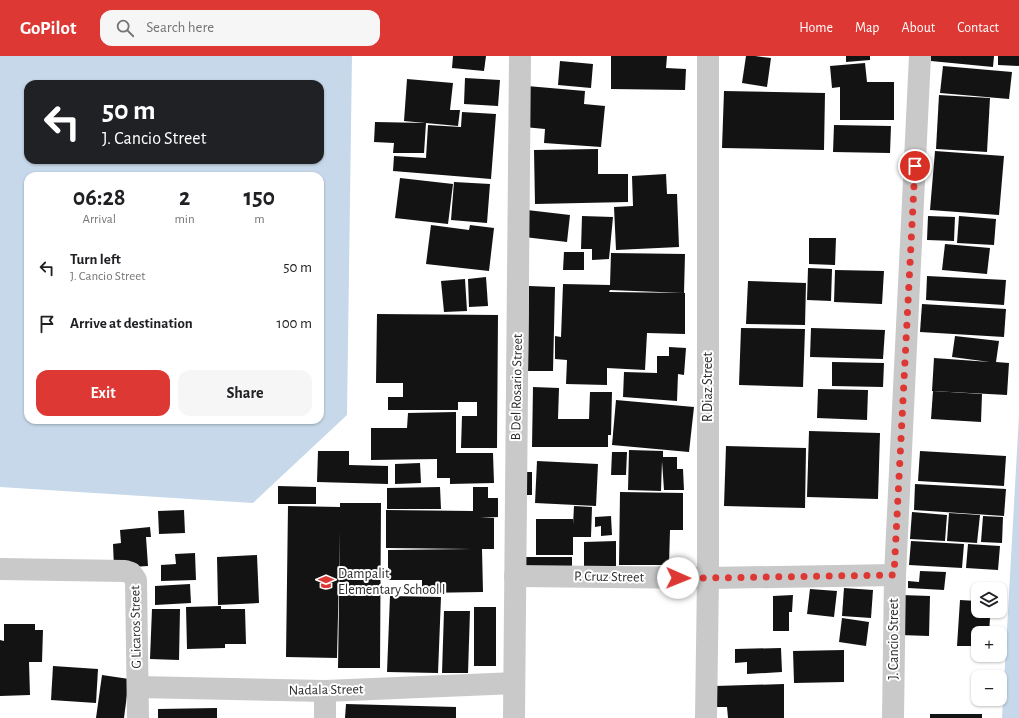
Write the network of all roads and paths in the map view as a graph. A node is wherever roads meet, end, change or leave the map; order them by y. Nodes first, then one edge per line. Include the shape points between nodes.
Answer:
1 (520, 56) edge
2 (708, 56) edge
3 (920, 56) edge
4 (0, 569) edge
5 (894, 575) junction
6 (515, 576) junction
7 (708, 578) junction
8 (514, 683) junction
9 (138, 687) junction
10 (326, 691) junction
11 (138, 718) edge
12 (325, 718) edge
13 (514, 718) edge
14 (706, 718) edge
15 (894, 718) edge

1 - 6 street, B Del Rosario Street
2 - 7 street, R Diaz Street
3 - 5 street, J. Cancio Street
4 - 9 street, G Licaros Street via 131,573 136,580
5 - 7 street, P. Cruz Street
5 - 15 street, J. Cancio Street
6 - 7 street, P. Cruz Street
6 - 8 street, B Del Rosario Street
7 - 14 street, R Diaz Street
8 - 10 street, Nadala Street
8 - 13 street, B Del Rosario Street
9 - 10 street, Nadala Street
9 - 11 street, G Licaros Street
10 - 12 street

